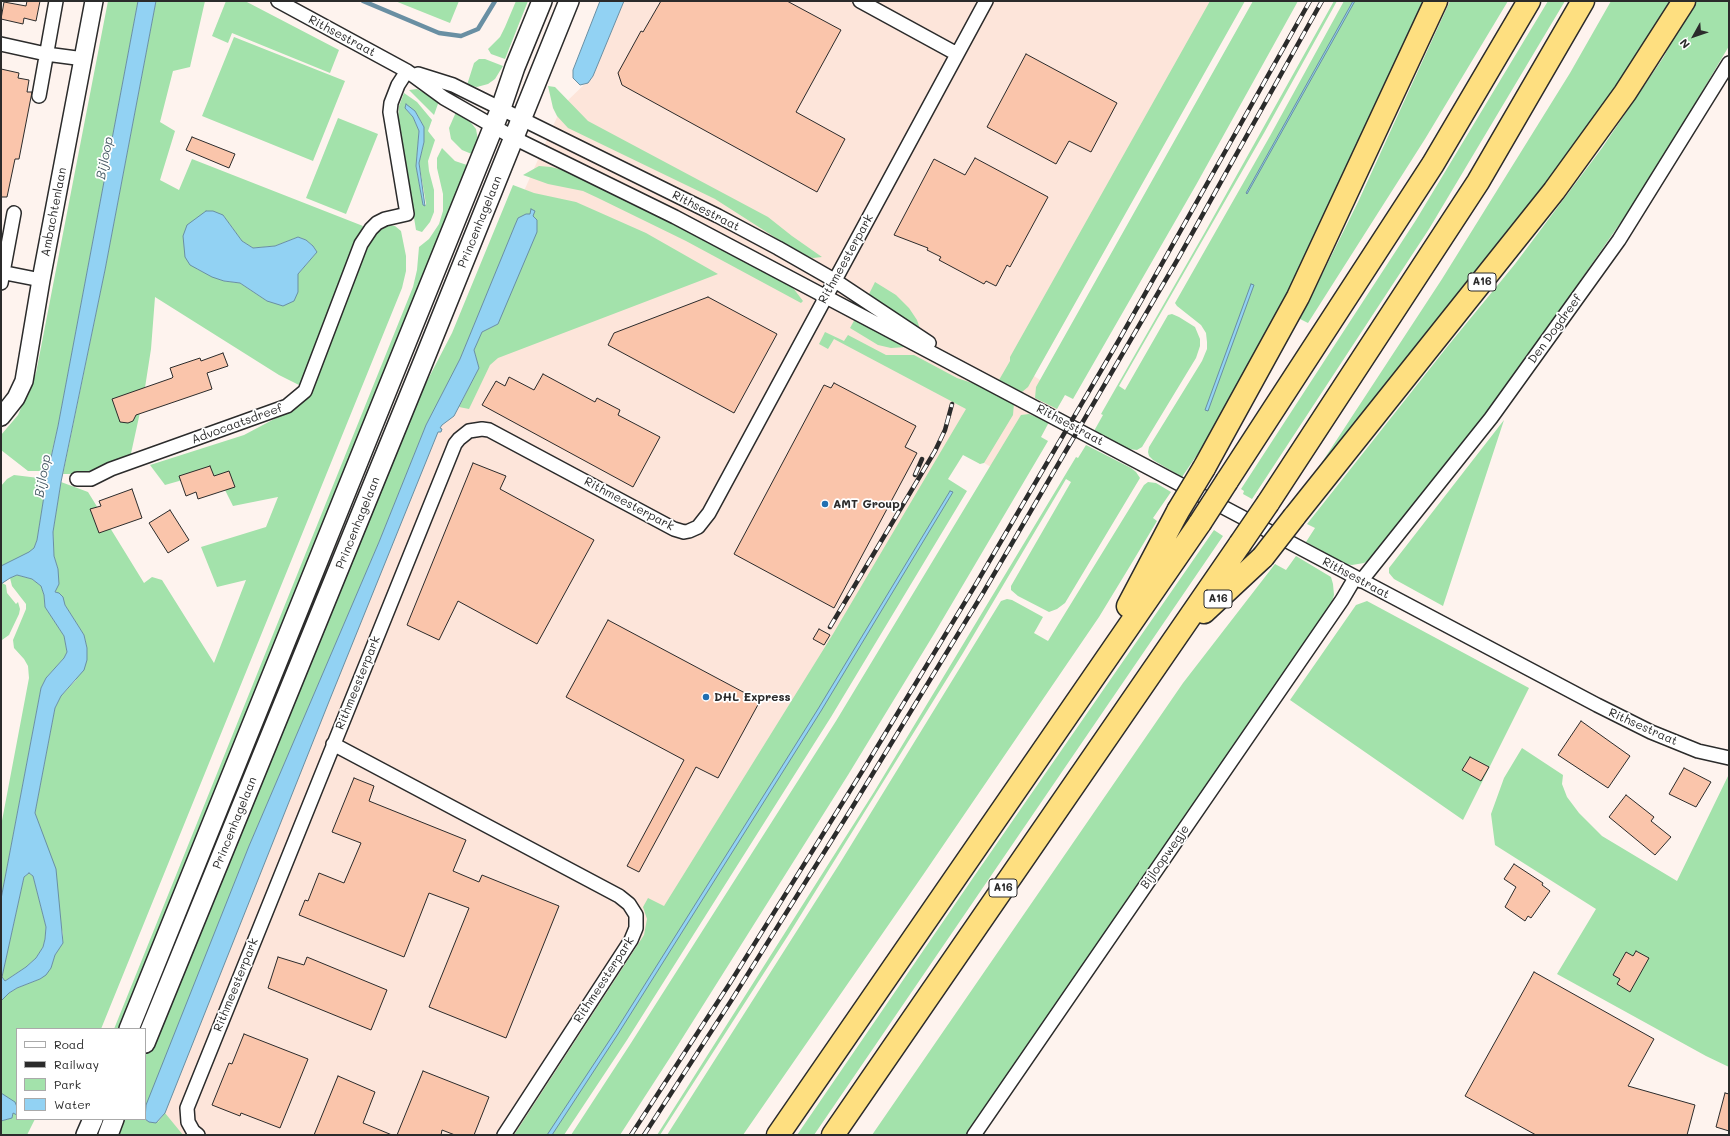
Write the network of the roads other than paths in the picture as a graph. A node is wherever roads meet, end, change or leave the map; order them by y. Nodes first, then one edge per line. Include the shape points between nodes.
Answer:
1 (56, 1) edge
2 (94, 1) edge
3 (278, 1) edge
4 (542, 1) edge
5 (568, 1) edge
6 (860, 1) edge
7 (986, 1) edge
8 (1436, 1) edge
9 (1529, 1) edge
10 (1583, 1) edge
11 (1684, 1) edge
12 (1, 44) edge
13 (46, 54) junction
14 (957, 54) junction
15 (84, 59) junction
16 (1729, 63) edge
17 (407, 71) junction
18 (39, 96) dead end
19 (500, 108) junction
20 (522, 120) junction
21 (493, 126) junction
22 (514, 138) junction
23 (14, 213) dead end
24 (2, 276) edge
25 (41, 280) junction
26 (834, 280) junction
27 (825, 297) junction
28 (989, 382) junction
29 (1, 417) edge
30 (77, 479) dead end
31 (1358, 579) junction
32 (1173, 642) junction
33 (1080, 697) junction
34 (333, 744) junction
35 (1729, 758) edge
36 (129, 1028) edge
37 (146, 1041) edge
38 (93, 1120) edge
39 (114, 1120) edge
40 (86, 1135) edge
41 (108, 1135) edge
42 (198, 1135) edge
43 (504, 1135) edge
44 (778, 1135) edge
45 (833, 1135) edge
46 (974, 1135) edge

1 - 13 street
2 - 15 street, Ambachtenlaan
3 - 17 street, Rithsestraat
4 - 19 main road, Princenhagelaan
5 - 20 main road, Princenhagelaan
6 - 14 street
7 - 14 street, Rithmeesterpark
8 - 33 highway, bridge via 1298,297 1178,511
9 - 33 highway, bridge via 1433,164 1200,523
10 - 32 highway, A16, bridge via 1478,182 1268,503
11 - 32 highway, A16, bridge via 1625,93 1554,191 1263,557
12 - 13 street
13 - 15 street
13 - 18 street
14 - 26 street, Rithmeesterpark
15 - 25 street, Ambachtenlaan
16 - 31 street, Den Dogdreef via 1619,240 1491,418
17 - 19 street, Rithsestraat via 453,85
17 - 21 street, Rithsestraat via 444,98
17 - 30 street, Advocaatsdreef via 398,85 390,112 407,214 385,219 377,224 361,244 305,391 287,406 91,479
19 - 20 street, Rithsestraat
19 - 21 main road, Princenhagelaan
20 - 22 main road, Princenhagelaan
20 - 26 street, Rithsestraat via 718,216
21 - 22 street, Rithsestraat
21 - 36 main road, Princenhagelaan
22 - 27 street, Rithsestraat via 675,217
22 - 37 main road, Princenhagelaan
23 - 24 street
24 - 25 street
25 - 29 street, Ambachtenlaan via 24,381 16,398
26 - 27 street, Rithmeesterpark
26 - 28 street, Rithsestraat
27 - 28 street, Rithsestraat
27 - 34 street, Rithmeesterpark via 706,519 689,531 674,529 489,430 469,431 459,439 452,450
28 - 31 street, Rithsestraat
31 - 35 street, Rithsestraat via 1650,732 1698,751
31 - 46 street, Bijloopwegje
32 - 45 highway, A16
33 - 44 highway
34 - 42 street, Rithmeesterpark via 187,1108 188,1122
34 - 43 street, Rithmeesterpark via 619,896 629,904 636,915 636,928 631,940
38 - 40 main road
39 - 41 main road

